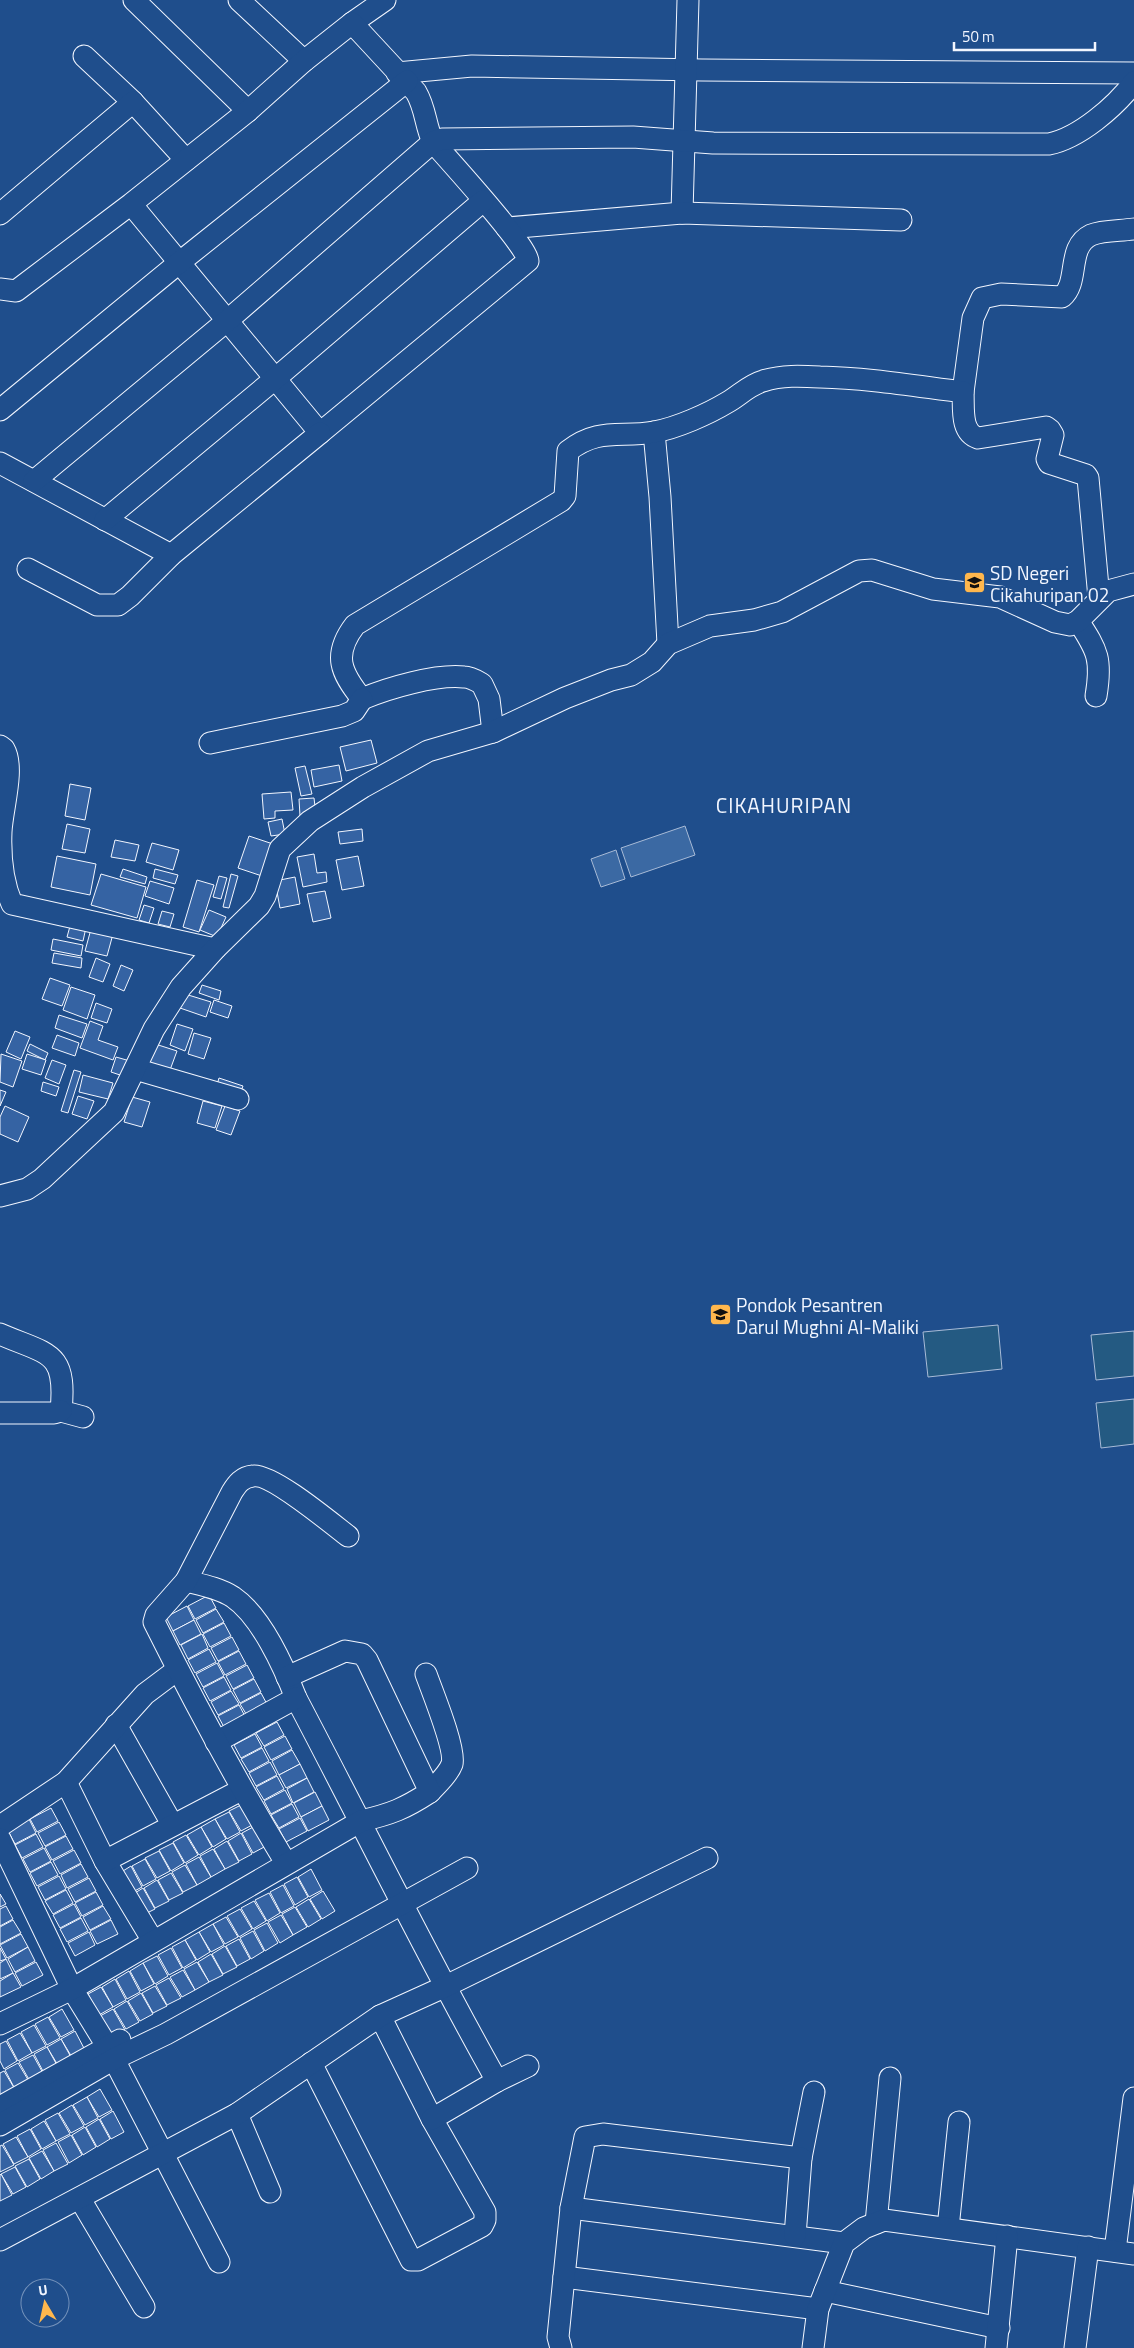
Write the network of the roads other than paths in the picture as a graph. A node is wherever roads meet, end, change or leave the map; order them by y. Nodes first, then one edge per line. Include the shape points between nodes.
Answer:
1 (134, 0) edge
2 (385, 0) edge
3 (688, 0) edge
4 (249, 3) edge
5 (352, 24) junction
6 (84, 56) dead end
7 (304, 61) junction
8 (686, 69) junction
9 (1134, 73) edge
10 (402, 77) junction
11 (1134, 82) edge
12 (133, 102) junction
13 (248, 111) junction
14 (433, 142) junction
15 (685, 143) junction
16 (186, 160) junction
17 (483, 201) junction
18 (131, 204) junction
19 (682, 213) junction
20 (0, 214) edge
21 (901, 220) dead end
22 (507, 228) junction
23 (1134, 229) edge
24 (180, 262) junction
25 (8, 290) edge
26 (0, 306) edge
27 (228, 320) junction
28 (276, 378) junction
29 (963, 392) junction
30 (0, 410) edge
31 (654, 432) junction
32 (320, 433) junction
33 (0, 463) edge
34 (34, 481) junction
35 (106, 520) junction
36 (171, 555) junction
37 (28, 569) dead end
38 (1134, 584) edge
39 (1099, 598) junction
40 (1078, 622) junction
41 (668, 644) junction
42 (1096, 696) dead end
43 (362, 699) junction
44 (493, 732) junction
45 (210, 743) dead end
46 (0, 746) edge
47 (6, 904) edge
48 (215, 949) junction
49 (134, 1069) junction
50 (238, 1100) dead end
51 (0, 1196) edge
52 (0, 1334) edge
53 (61, 1410) junction
54 (0, 1413) edge
55 (83, 1417) dead end
56 (348, 1536) dead end
57 (186, 1581) junction
58 (177, 1670) junction
59 (426, 1674) dead end
60 (287, 1677) junction
61 (296, 1698) junction
62 (116, 1725) junction
63 (216, 1742) junction
64 (66, 1782) junction
65 (241, 1790) junction
66 (430, 1792) junction
67 (361, 1821) junction
68 (172, 1824) junction
69 (0, 1826) edge
70 (0, 1839) edge
71 (707, 1858) dead end
72 (105, 1861) junction
73 (286, 1863) junction
74 (467, 1868) dead end
75 (400, 1899) junction
76 (153, 1941) junction
77 (444, 1987) junction
78 (72, 1989) junction
79 (380, 2016) junction
80 (0, 2024) edge
81 (110, 2053) junction
82 (311, 2063) junction
83 (528, 2066) dead end
84 (890, 2078) dead end
85 (497, 2081) junction
86 (56, 2086) junction
87 (814, 2092) dead end
88 (1134, 2098) edge
89 (0, 2107) edge
90 (237, 2114) junction
91 (432, 2119) junction
92 (959, 2122) dead end
93 (0, 2125) edge
94 (162, 2155) junction
95 (801, 2158) junction
96 (270, 2192) dead end
97 (80, 2199) junction
98 (571, 2208) junction
99 (876, 2223) junction
100 (948, 2228) junction
101 (795, 2236) junction
102 (1007, 2236) junction
103 (0, 2240) edge
104 (844, 2242) junction
105 (1088, 2247) junction
106 (1124, 2252) edge
107 (219, 2262) dead end
108 (564, 2278) junction
109 (822, 2300) junction
110 (144, 2307) dead end
111 (998, 2338) edge
112 (561, 2348) edge
113 (814, 2348) edge
114 (1075, 2348) edge

1 - 13 street
2 - 5 street
3 - 8 street
4 - 7 street
5 - 7 street
5 - 10 street
6 - 12 street
7 - 13 street
8 - 9 street
8 - 10 street via 472,66
8 - 15 street
10 - 14 street via 423,104
10 - 24 street
11 - 15 street via 1127,92 1077,134 1048,144
12 - 16 street
12 - 20 street
13 - 16 street
14 - 15 street via 442,139 633,138
14 - 17 street
14 - 27 street
15 - 19 street
16 - 18 street
17 - 22 street
17 - 28 street
18 - 24 street
18 - 25 street
19 - 21 street
19 - 22 street
22 - 32 street via 528,261
23 - 29 street via 1092,235 1085,239 1078,247 1069,290 1062,297 1001,294 982,298 973,318
24 - 27 street
24 - 30 street
25 - 26 street
27 - 28 street
27 - 34 street
28 - 32 street
28 - 35 street
29 - 31 street via 847,378 787,376 764,380 700,416
29 - 39 street via 966,427 972,436 978,438 1046,427 1053,435 1049,462 1086,475
31 - 41 street
31 - 43 street via 598,435 579,442 568,451 565,496 561,502 354,625 346,637 342,667 346,680
32 - 36 street
33 - 34 street
34 - 35 street
35 - 36 street
36 - 37 street via 130,596 109,606 97,605
38 - 39 street via 1108,591
39 - 40 street
40 - 41 street via 1070,625 1055,622 1000,597 934,589 872,570 859,571 782,612 754,620 710,626
40 - 42 street via 1097,654 1100,673
41 - 44 street via 644,669 565,698
43 - 44 street via 407,685 465,677 482,684 489,699
43 - 45 street via 354,711 342,716
44 - 48 street via 417,756 310,821 280,849 259,906
46 - 47 street via 9,761 1,831
47 - 48 street
48 - 49 street via 181,987 154,1029
49 - 50 street
49 - 51 street via 114,1112 60,1164 27,1189
52 - 53 street via 51,1356 61,1372
53 - 54 street via 54,1414
53 - 55 street
56 - 57 street via 287,1490 254,1475 240,1480 232,1492
57 - 58 street via 156,1615 154,1622
57 - 60 street via 214,1588 233,1598 255,1619
58 - 62 street via 145,1694
58 - 63 street
59 - 66 street via 450,1742 452,1763
60 - 61 street
60 - 66 street via 345,1651 362,1654 368,1660
61 - 63 street
61 - 67 street
62 - 64 street
62 - 68 street
63 - 65 street
64 - 69 street
64 - 72 street
65 - 68 street
65 - 73 street
66 - 67 street via 403,1809
67 - 73 street
67 - 75 street
68 - 72 street
70 - 78 street
71 - 77 street
72 - 76 street
73 - 76 street
74 - 75 street
75 - 77 street
75 - 81 street
76 - 78 street
77 - 79 street
77 - 85 street
78 - 80 street
78 - 81 street
79 - 82 street
79 - 91 street
81 - 86 street
81 - 94 street
82 - 90 street
82 - 91 street via 414,2261 482,2226 485,2220 485,2212
83 - 85 street
84 - 99 street
85 - 91 street
86 - 89 street
86 - 93 street
87 - 95 street
88 - 106 street
90 - 94 street
90 - 96 street
92 - 100 street
94 - 97 street
94 - 107 street
95 - 98 street via 603,2134 584,2138
95 - 101 street
97 - 103 street
97 - 110 street
98 - 101 street
98 - 108 street
99 - 100 street via 884,2220
99 - 104 street
100 - 102 street
101 - 104 street
102 - 105 street
102 - 111 street
104 - 109 street
105 - 106 street
105 - 114 street
108 - 109 street
108 - 112 street via 558,2337
109 - 111 street
109 - 113 street

